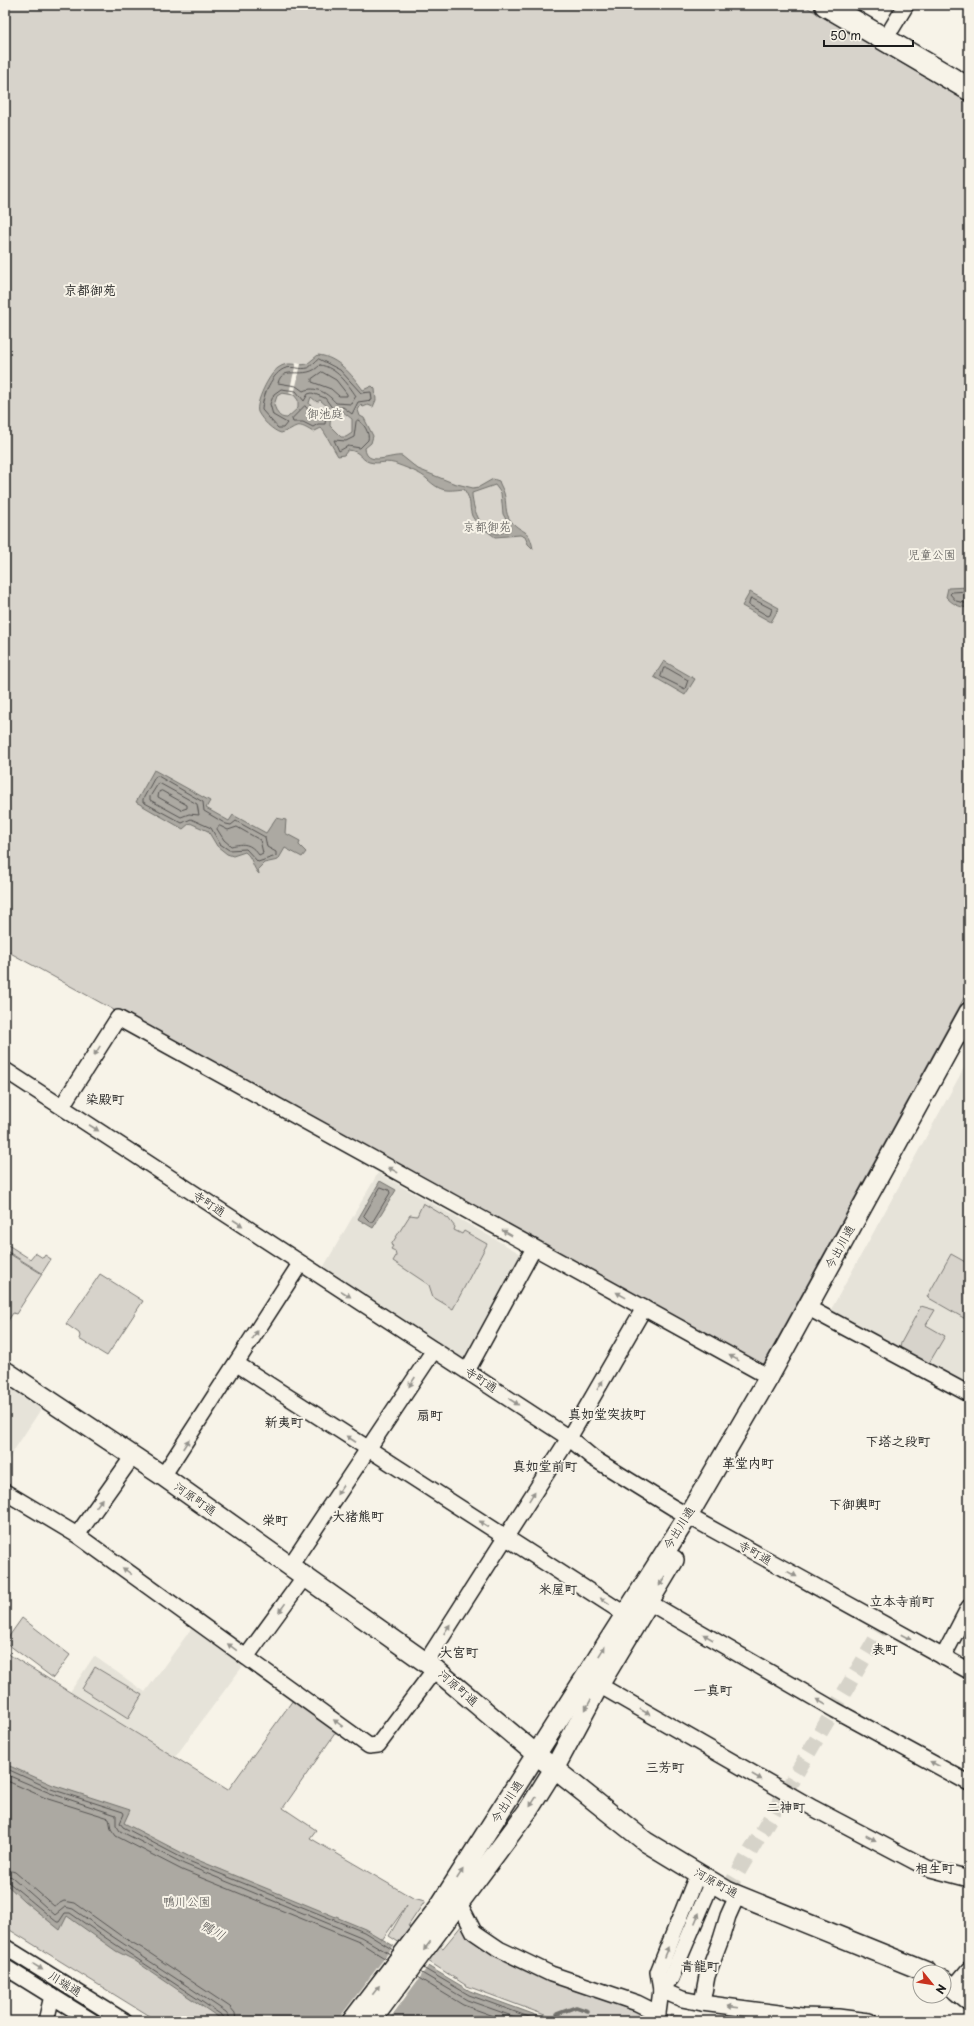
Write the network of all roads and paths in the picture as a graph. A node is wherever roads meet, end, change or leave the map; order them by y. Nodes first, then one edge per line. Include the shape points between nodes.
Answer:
1 (826, 5) edge
2 (853, 5) edge
3 (906, 5) edge
4 (892, 28) junction
5 (969, 72) edge
6 (969, 89) edge
7 (969, 1012) edge
8 (969, 1035) edge
9 (5, 1070) edge
10 (62, 1106) junction
11 (534, 1248) junction
12 (300, 1264) junction
13 (644, 1308) junction
14 (816, 1312) junction
15 (434, 1350) junction
16 (237, 1364) junction
17 (5, 1371) edge
18 (467, 1371) junction
19 (769, 1377) junction
20 (969, 1394) edge
21 (569, 1438) junction
22 (368, 1450) junction
23 (133, 1456) junction
24 (163, 1476) junction
25 (5, 1492) edge
26 (693, 1518) junction
27 (77, 1535) junction
28 (506, 1538) junction
29 (290, 1566) junction
30 (305, 1576) junction
31 (650, 1603) junction
32 (969, 1608) edge
33 (632, 1619) junction
34 (246, 1657) junction
35 (943, 1657) junction
36 (431, 1665) junction
37 (969, 1671) edge
38 (599, 1685) junction
39 (537, 1755) junction
40 (554, 1769) junction
41 (969, 1783) edge
42 (705, 1878) junction
43 (969, 1879) edge
44 (737, 1896) junction
45 (450, 1908) junction
46 (5, 1947) edge
47 (912, 1966) edge
48 (5, 1967) edge
49 (969, 1969) edge
50 (952, 1981) edge
51 (952, 1986) edge
52 (661, 1990) junction
53 (52, 1996) junction
54 (969, 2000) edge
55 (702, 2003) junction
56 (654, 2015) edge
57 (46, 2021) edge
58 (92, 2021) edge
59 (124, 2021) edge
60 (352, 2021) edge
61 (371, 2021) edge
62 (869, 2021) edge

1 - 6 highway
2 - 4 highway
3 - 4 street
4 - 5 highway
7 - 19 main road, 今出川通
8 - 14 main road, 今出川通
9 - 10 street, 寺町通
11 -> 10 street via 118,1018
10 -> 12 street, 寺町通
13 -> 11 street
11 - 18 street
12 -> 15 street, 寺町通
16 -> 12 street
19 -> 13 street
21 -> 13 street
14 - 20 street
14 - 26 main road, 今出川通
15 - 18 street, 寺町通
15 -> 22 street
22 -> 16 street
24 -> 16 street
17 - 23 main road, 河原町通
18 -> 21 street, 寺町通
19 - 26 main road, 今出川通
21 - 26 street, 寺町通 via 593,1458
28 -> 21 street
28 -> 22 street
22 -> 29 street
23 - 24 main road, 河原町通
27 -> 23 street
24 - 29 main road, 河原町通
25 - 27 street
26 -> 31 main road, 今出川通
26 - 33 main road, 今出川通
26 -> 35 street, 寺町通
34 -> 27 street
33 -> 28 street
36 -> 28 street
29 - 30 main road, 河原町通
30 -> 34 street
30 - 36 main road, 河原町通
31 - 33 main road, 今出川通
41 -> 31 street via 835,1710
32 - 35 street
33 - 38 main road, 今出川通
39 -> 33 main road, 今出川通
36 -> 34 street via 378,1745 369,1746
35 - 37 street, 寺町通
36 - 39 main road, 河原町通
38 -> 40 main road, 今出川通
38 -> 43 street via 806,1804 928,1868
39 - 40 main road, 河原町通
45 -> 39 main road, 今出川通
40 - 42 main road, 河原町通 via 646,1842
40 -> 45 main road, 今出川通 via 521,1821
42 - 44 main road, 河原町通
52 -> 42 street via 672,1978
44 - 47 main road, 河原町通
44 - 55 street via 707,1976
45 - 56 street via 474,1932 498,1949 550,1974 637,2003
60 -> 45 main road, 今出川通
45 -> 61 main road, 今出川通
46 -> 59 street, 川端通
48 - 53 street, 川端通
49 - 50 street
51 - 54 main road
52 - 55 street via 682,1999
52 - 56 street
53 - 57 street
53 - 58 street, 川端通
62 -> 55 street via 802,2016

